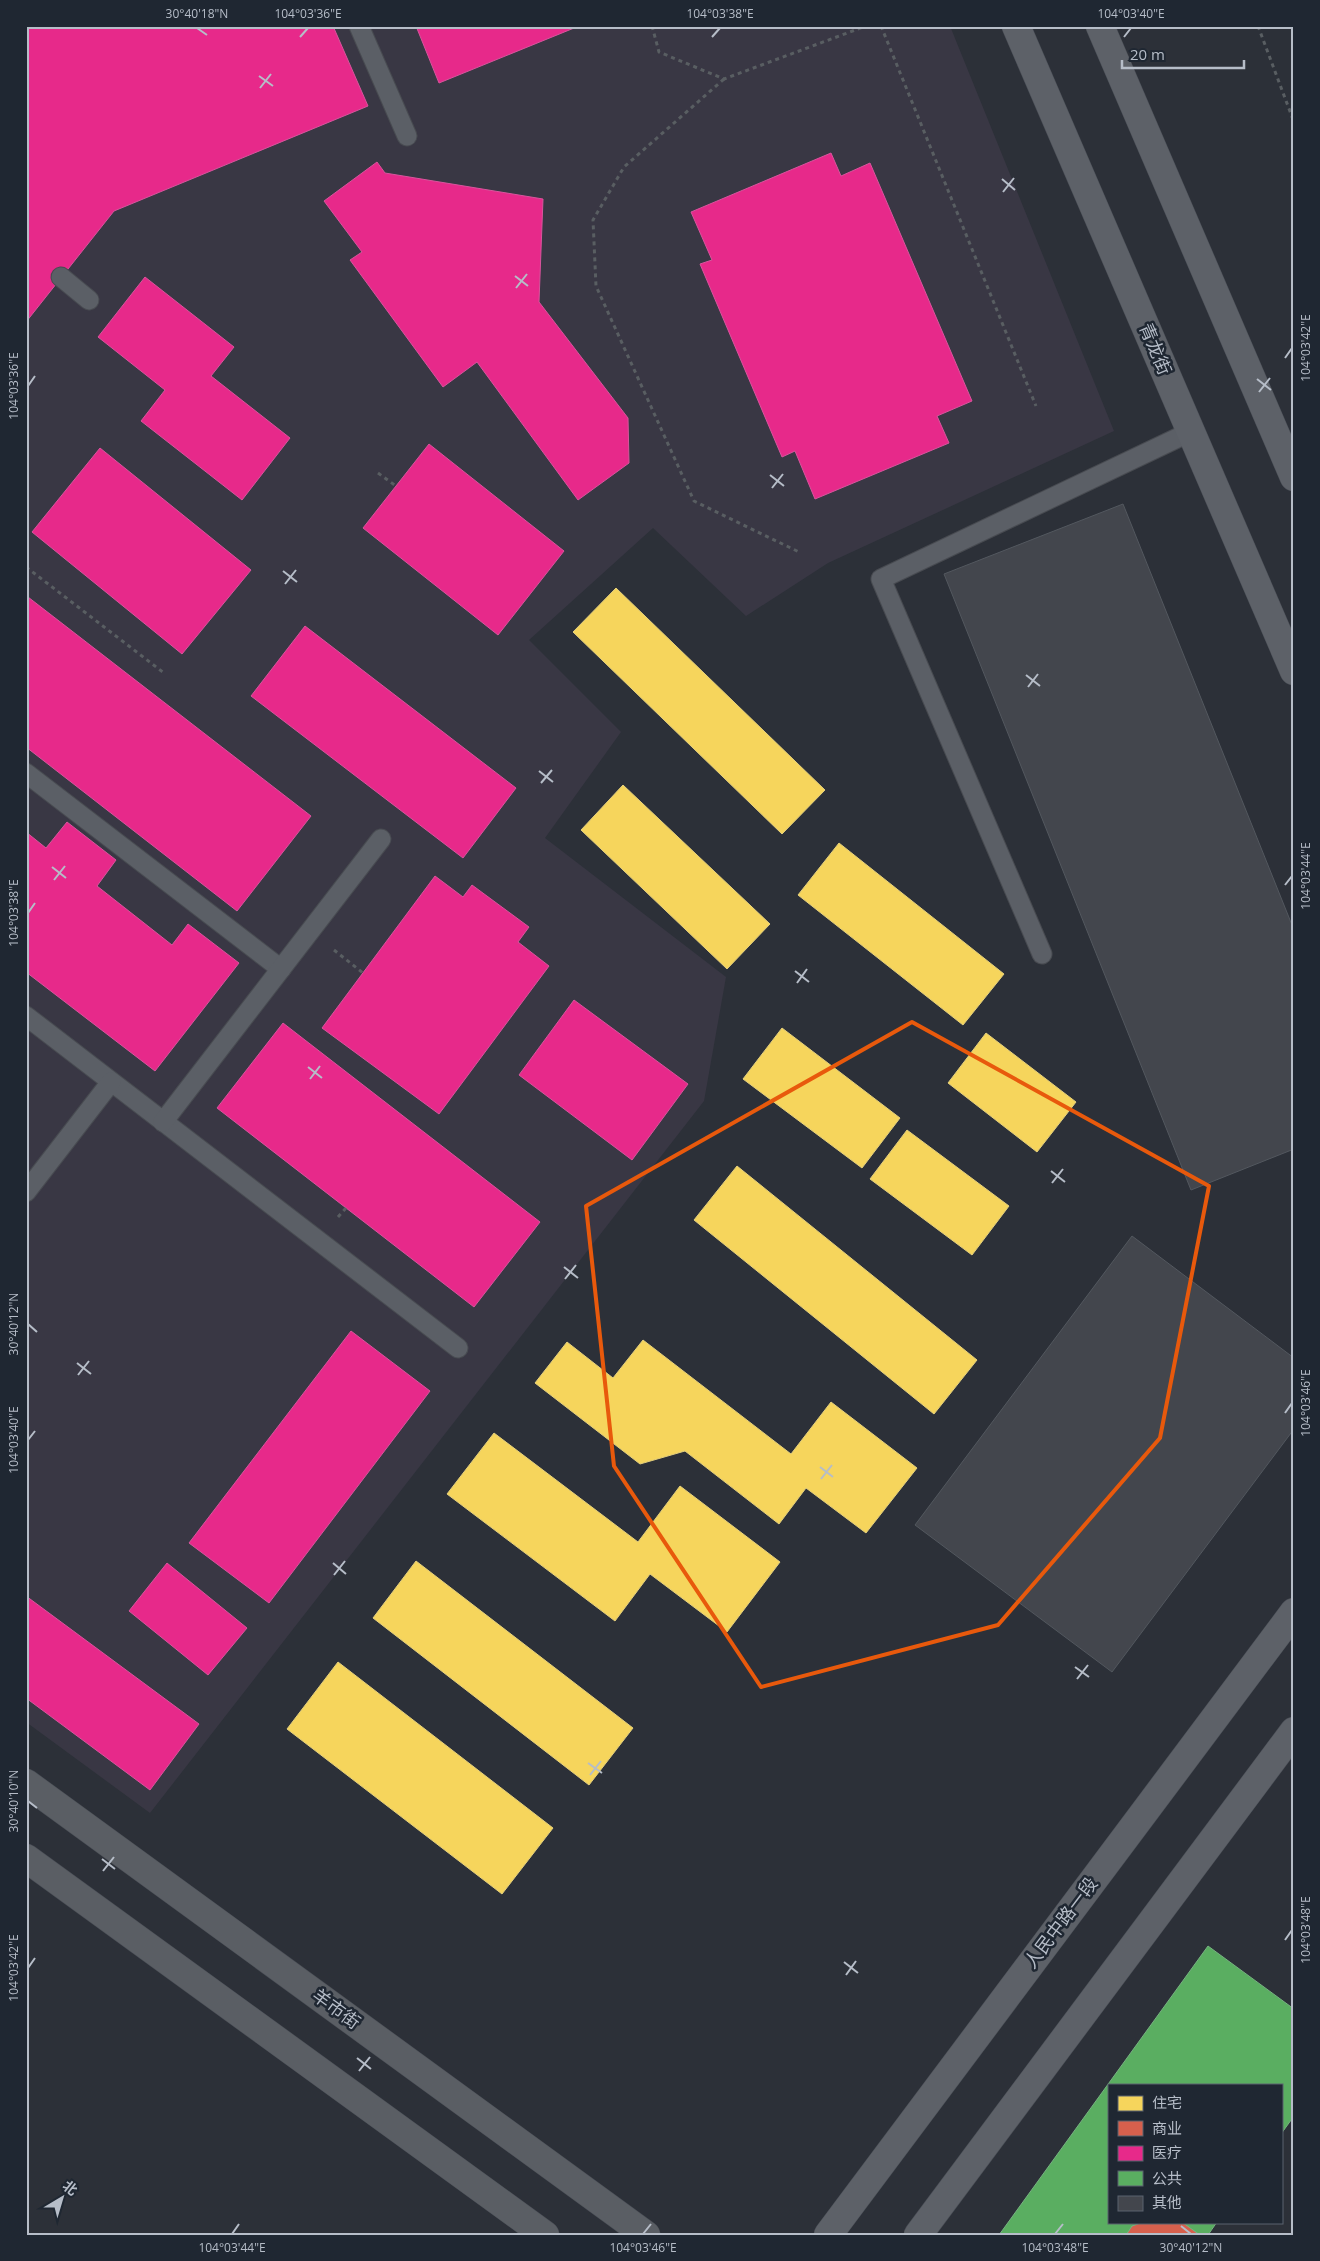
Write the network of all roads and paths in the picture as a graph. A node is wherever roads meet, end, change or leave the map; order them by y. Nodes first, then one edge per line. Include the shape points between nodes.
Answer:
1 (359, 26) edge
2 (652, 26) edge
3 (866, 26) edge
4 (881, 26) edge
5 (1016, 26) edge
6 (1100, 26) edge
7 (1258, 26) edge
8 (724, 79) junction
9 (1294, 122) edge
10 (407, 136) dead end
11 (62, 277) dead end
12 (89, 300) dead end
13 (1036, 406) dead end
14 (1190, 432) junction
15 (378, 473) dead end
16 (1294, 477) edge
17 (396, 486) dead end
18 (799, 552) dead end
19 (26, 567) edge
20 (1294, 672) edge
21 (164, 673) dead end
22 (26, 773) edge
23 (381, 839) dead end
24 (337, 952) dead end
25 (1042, 954) dead end
26 (281, 969) junction
27 (363, 973) dead end
28 (26, 1016) edge
29 (111, 1082) junction
30 (163, 1122) junction
31 (26, 1192) edge
32 (458, 1348) dead end
33 (1294, 1612) edge
34 (1294, 1731) edge
35 (26, 1783) edge
36 (26, 1858) edge
37 (545, 2235) edge
38 (646, 2235) edge
39 (828, 2235) edge
40 (918, 2235) edge

1 - 10 lane
2 - 8 path via 659,52
3 - 8 path
4 - 13 path
5 - 14 main road, 青龙街
6 - 16 main road
7 - 9 path
8 - 18 path via 624,167 593,220 596,286 694,501
11 - 12 lane
14 - 20 main road, 青龙街
14 - 25 lane via 880,579
15 - 17 path
19 - 21 path
22 - 26 lane
23 - 26 lane
24 - 27 path
26 - 30 lane
28 - 29 lane
29 - 30 lane
29 - 31 lane
30 - 32 lane
33 - 39 main road, 人民中路一段
34 - 40 main road
35 - 38 main road, 羊市街
36 - 37 main road

